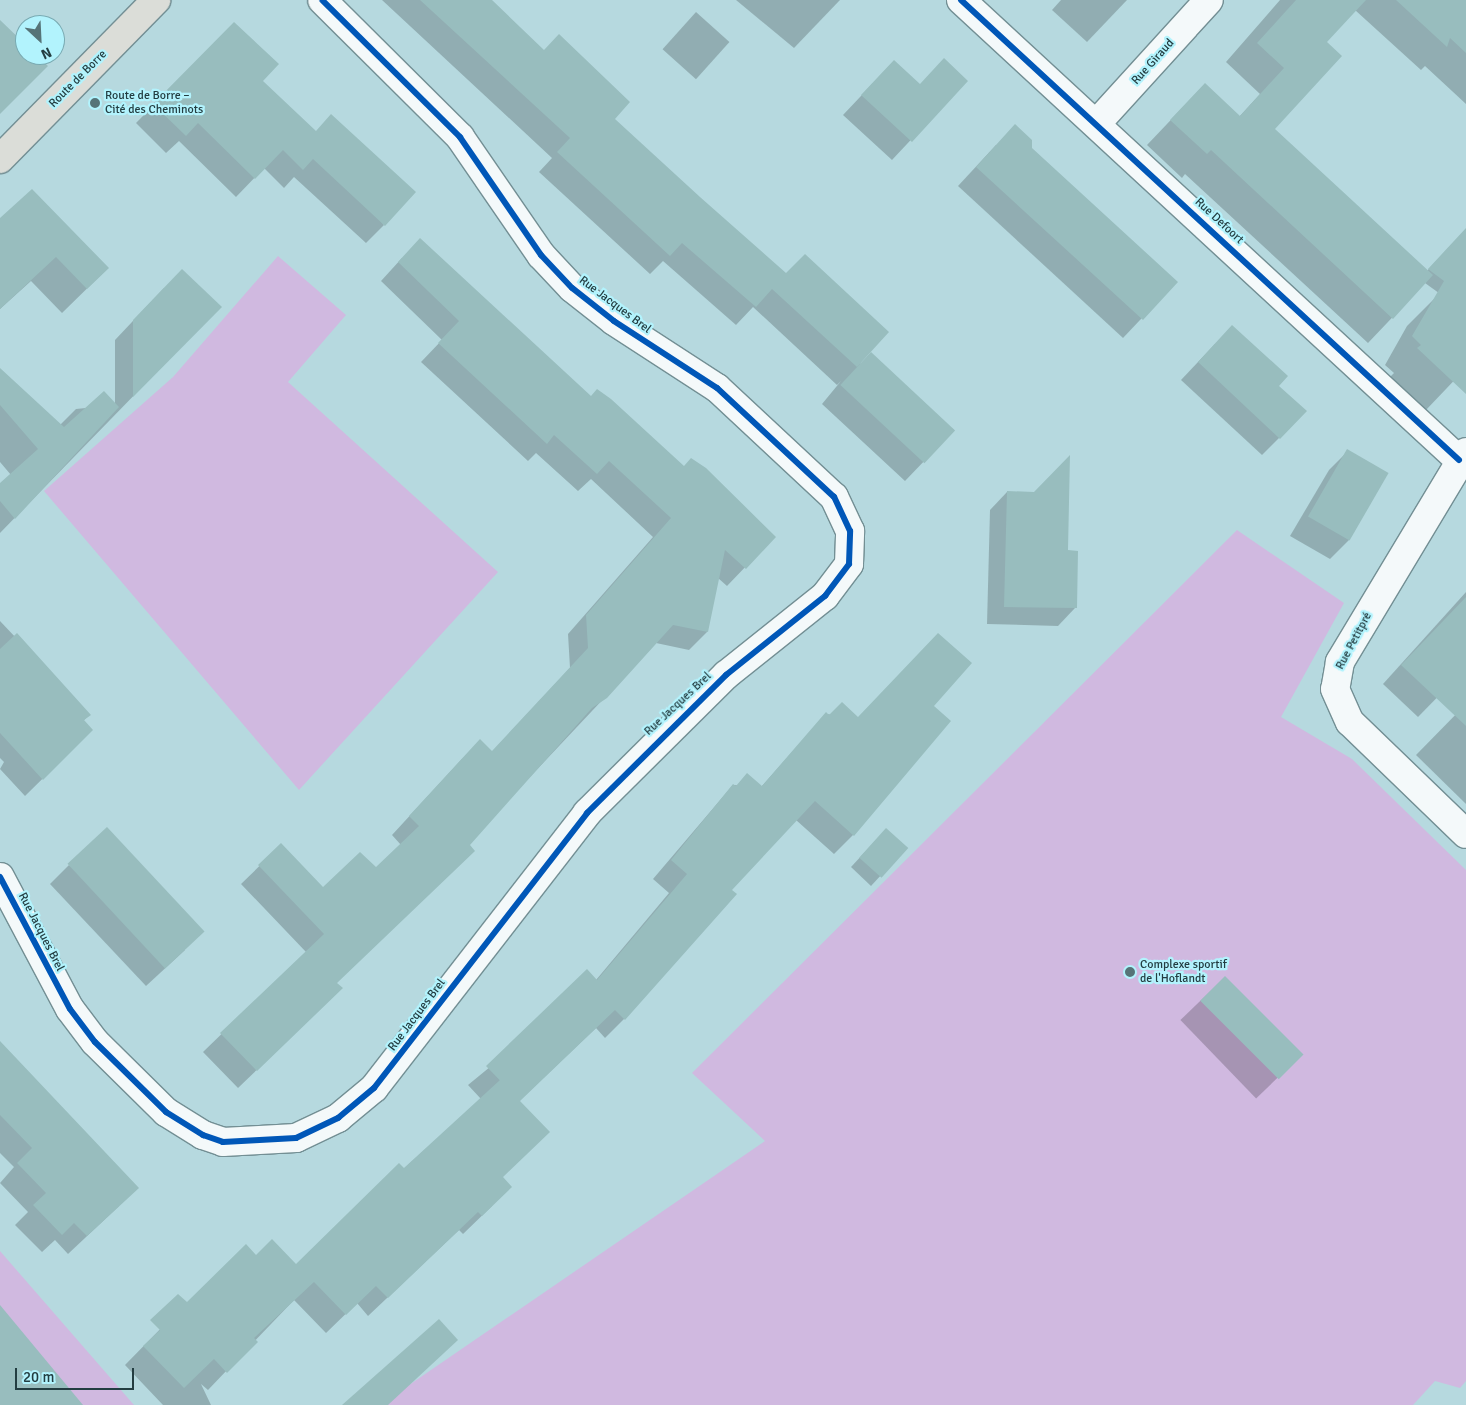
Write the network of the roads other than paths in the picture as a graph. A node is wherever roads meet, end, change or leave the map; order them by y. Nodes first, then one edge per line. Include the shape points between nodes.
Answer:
1 (156, 0) edge
2 (322, 0) edge
3 (961, 0) edge
4 (1209, 0) edge
5 (1097, 123) junction
6 (0, 159) edge
7 (1463, 456) edge
8 (1466, 834) edge
9 (0, 877) edge

1 - 6 main road, Route de Borre
2 - 9 street, Rue Jacques Brel via 460,137 541,255 567,283 614,321 717,388 834,497 850,531 849,564 825,596 726,675 587,813 374,1088 338,1118 296,1138 224,1142 203,1135 166,1112 101,1049 70,1009
3 - 5 street, Rue Defoort
4 - 5 street, Rue Giraud
5 - 7 street, Rue Defoort
7 - 8 street, Rue Petitpré via 1340,662 1335,689 1350,722

